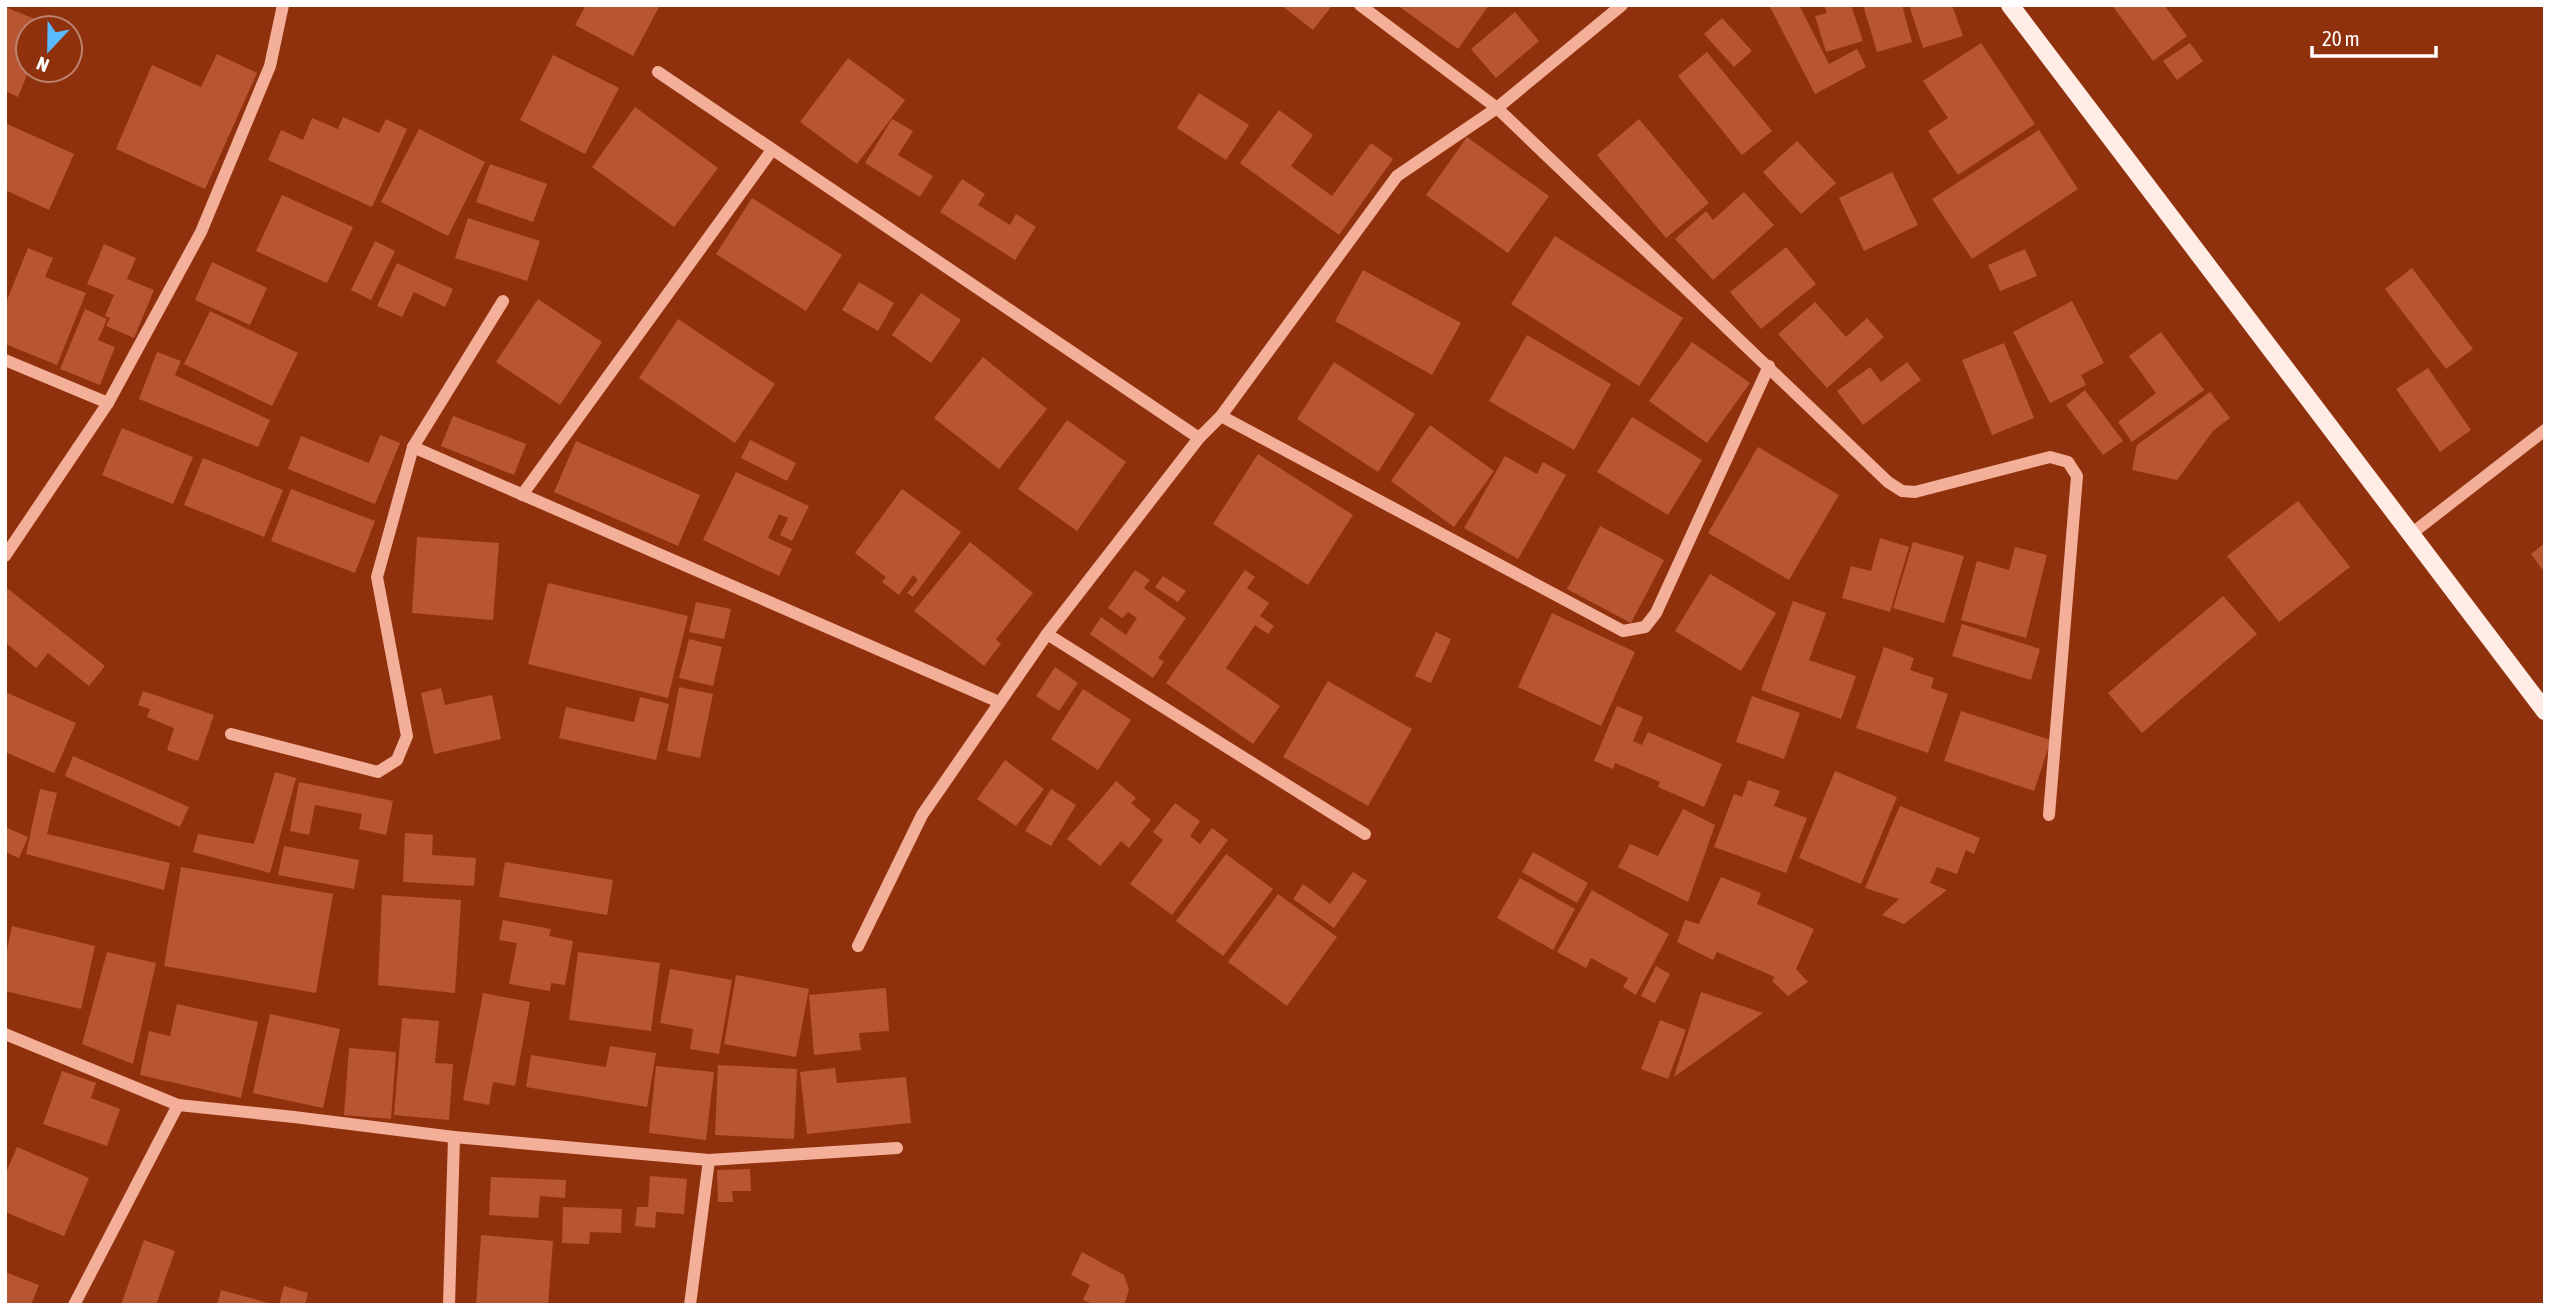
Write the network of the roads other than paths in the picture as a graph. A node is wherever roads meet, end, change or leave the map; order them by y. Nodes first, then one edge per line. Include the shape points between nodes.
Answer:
1 (283, 5) edge
2 (1360, 5) edge
3 (1622, 5) edge
4 (2010, 5) edge
5 (657, 72) dead end
6 (1497, 108) junction
7 (772, 150) junction
8 (503, 301) dead end
9 (5, 360) edge
10 (1769, 366) junction
11 (108, 403) junction
12 (1222, 416) junction
13 (2545, 430) edge
14 (1199, 438) junction
15 (413, 447) junction
16 (522, 495) junction
17 (2411, 534) junction
18 (5, 556) edge
19 (1047, 634) junction
20 (999, 702) junction
21 (2545, 710) edge
22 (231, 734) dead end
23 (2049, 815) dead end
24 (1365, 834) dead end
25 (858, 946) dead end
26 (5, 1034) edge
27 (178, 1105) junction
28 (454, 1138) junction
29 (897, 1148) dead end
30 (709, 1160) junction
31 (74, 1305) edge
32 (449, 1305) edge
33 (690, 1305) edge

1 - 11 street via 270,66 201,232
2 - 6 street
3 - 6 street
4 - 17 main road
5 - 7 street
6 - 10 street
6 - 12 street via 1397,176
7 - 14 street
7 - 16 street
8 - 15 street
9 - 11 street
10 - 12 street via 1656,613 1645,627 1622,631
10 - 23 street via 1902,491 1915,492 2050,457 2068,462 2077,476
11 - 18 street
12 - 14 street
13 - 17 street
14 - 19 street
15 - 16 street
15 - 22 street via 377,577 407,736 397,760 378,772
16 - 20 street
17 - 21 main road
19 - 20 street
19 - 24 street
20 - 25 street via 922,815
26 - 27 street
27 - 28 street
27 - 31 street
28 - 30 street
28 - 32 street
29 - 30 street
30 - 33 street

